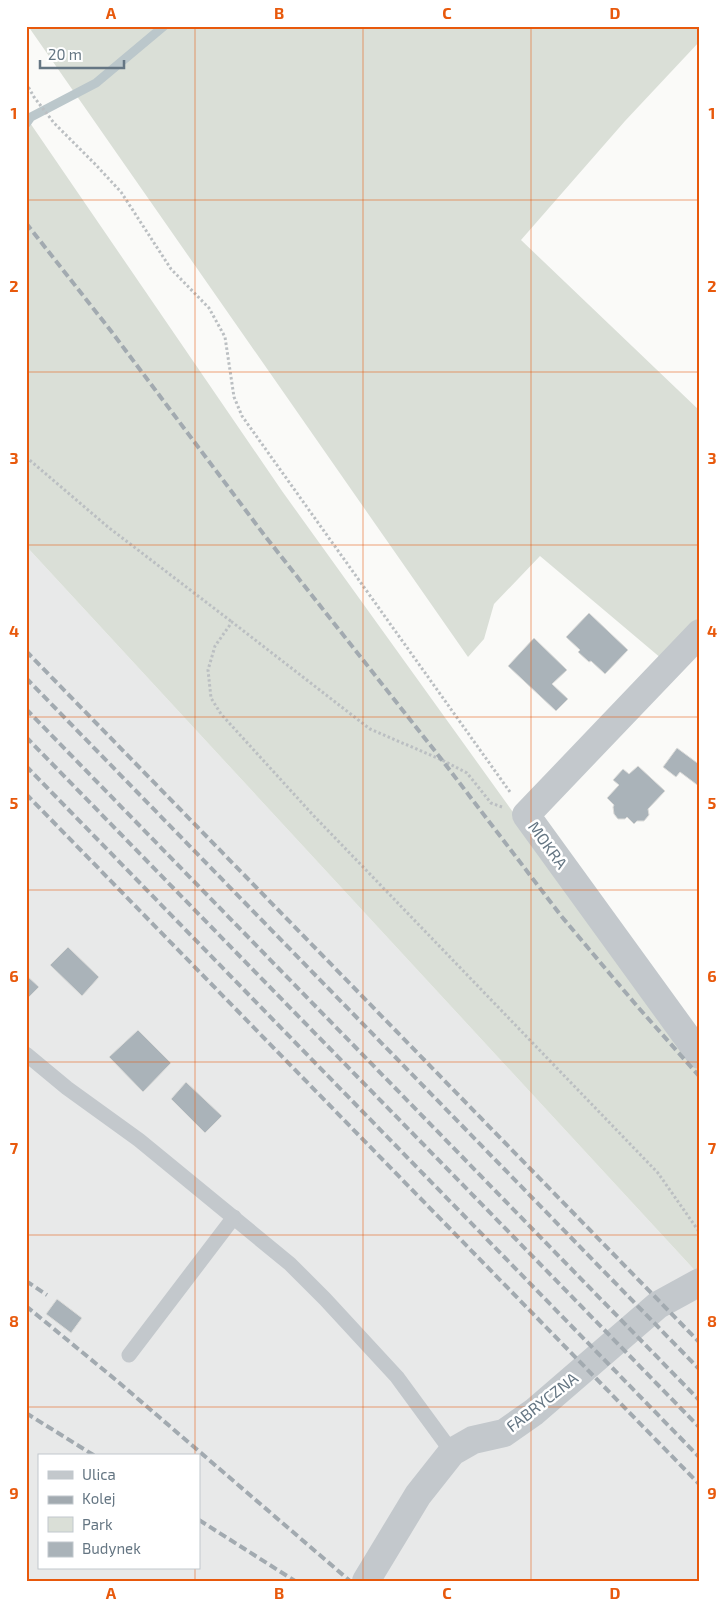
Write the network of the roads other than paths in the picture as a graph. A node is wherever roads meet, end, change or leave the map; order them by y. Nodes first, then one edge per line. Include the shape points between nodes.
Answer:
1 (700, 633) edge
2 (26, 1054) edge
3 (700, 1055) edge
4 (234, 1217) junction
5 (700, 1282) edge
6 (129, 1355) dead end
7 (452, 1452) junction
8 (366, 1581) edge

1 - 3 street, MOKRA via 526,815
2 - 4 lane
4 - 6 lane
4 - 7 lane via 290,1264 391,1370
5 - 7 street, FABRYCZNA via 658,1305 534,1412 504,1433 473,1440
7 - 8 street, FABRYCZNA via 418,1495

